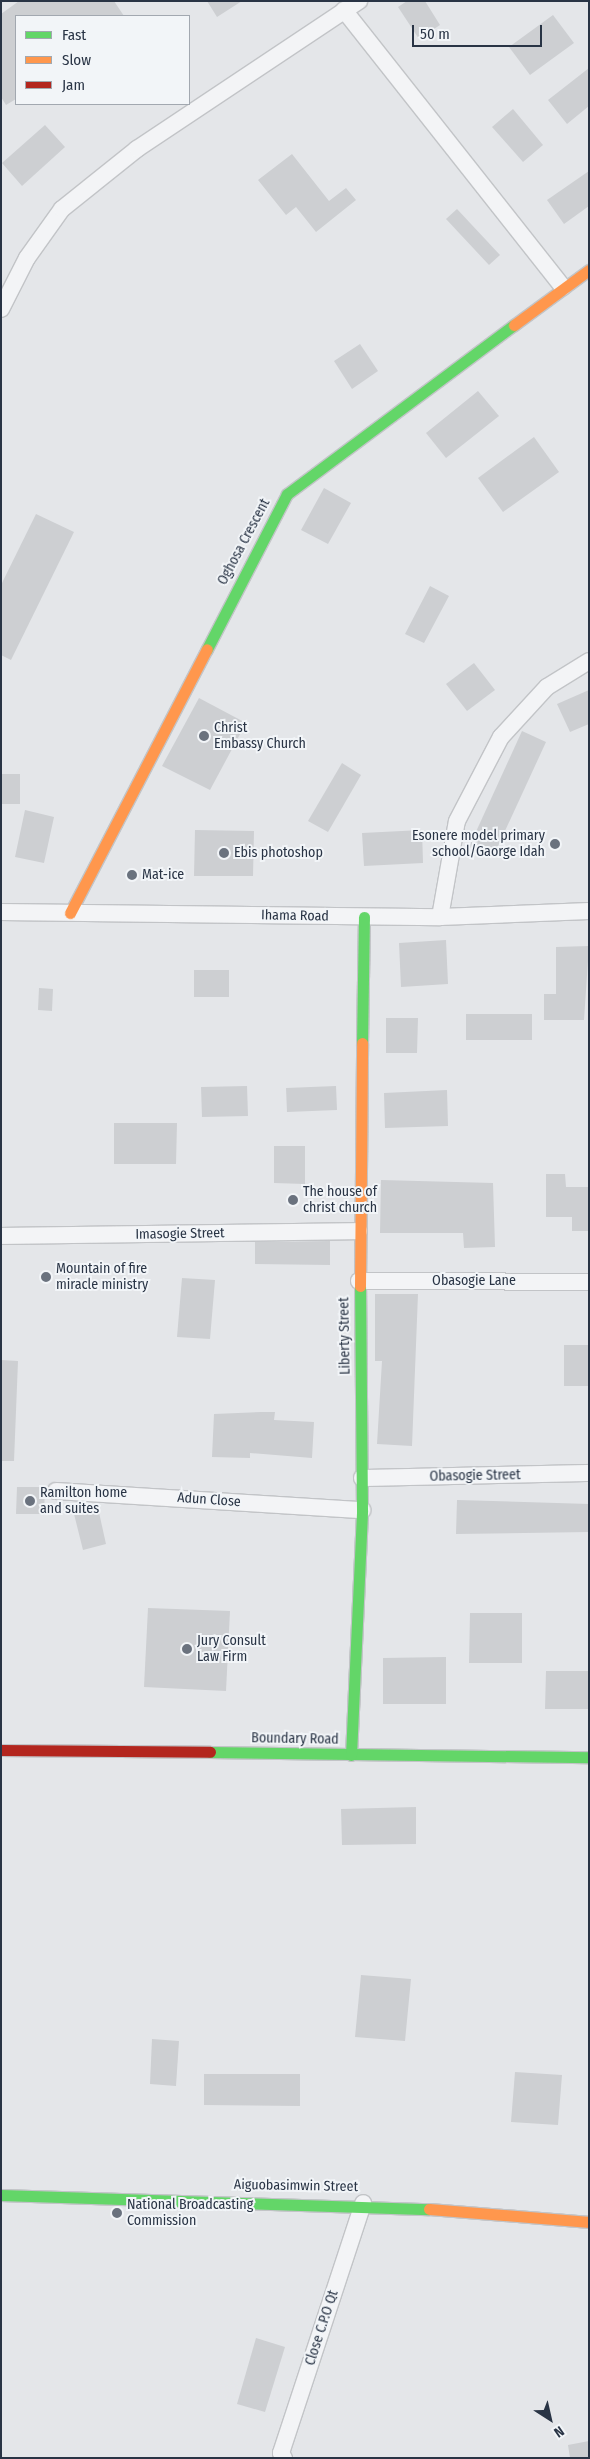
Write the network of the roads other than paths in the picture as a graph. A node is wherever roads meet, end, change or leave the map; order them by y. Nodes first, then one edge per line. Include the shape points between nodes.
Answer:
1 (359, 1) edge
2 (344, 10) junction
3 (589, 270) edge
4 (562, 287) junction
5 (1, 309) edge
6 (589, 661) edge
7 (589, 911) edge
8 (1, 912) edge
9 (70, 913) junction
10 (440, 916) junction
11 (364, 917) junction
12 (359, 1232) junction
13 (1, 1236) edge
14 (359, 1281) junction
15 (589, 1282) edge
16 (589, 1473) edge
17 (362, 1478) junction
18 (56, 1491) dead end
19 (362, 1510) junction
20 (1, 1750) edge
21 (351, 1755) junction
22 (589, 1758) edge
23 (1, 2195) edge
24 (363, 2203) junction
25 (589, 2222) edge
26 (282, 2456) edge

1 - 2 street
2 - 4 street
2 - 5 street via 137,149 62,209 27,258
3 - 4 street, Oghosa Crescent
4 - 9 street, Oghosa Crescent via 287,494
6 - 10 street via 547,687 501,737 458,821
7 - 10 street, Ihama Road
8 - 9 street, Ihama Road
9 - 11 street, Ihama Road
10 - 11 street, Ihama Road
11 - 12 street, Liberty Street
12 - 13 street, Imasogie Street
12 - 14 street, Liberty Street
14 - 15 street, Obasogie Lane
14 - 17 street, Liberty Street
16 - 17 street, Obasogie Street
17 - 19 street, Liberty Street
18 - 19 street, Adun Close
19 - 21 street, Liberty Street
20 - 21 street, Boundary Road
21 - 22 street, Boundary Road
23 - 24 street, Aiguobasimwin Street
24 - 25 street, Aiguobasimwin Street
24 - 26 street, Close C.P.O Qt

